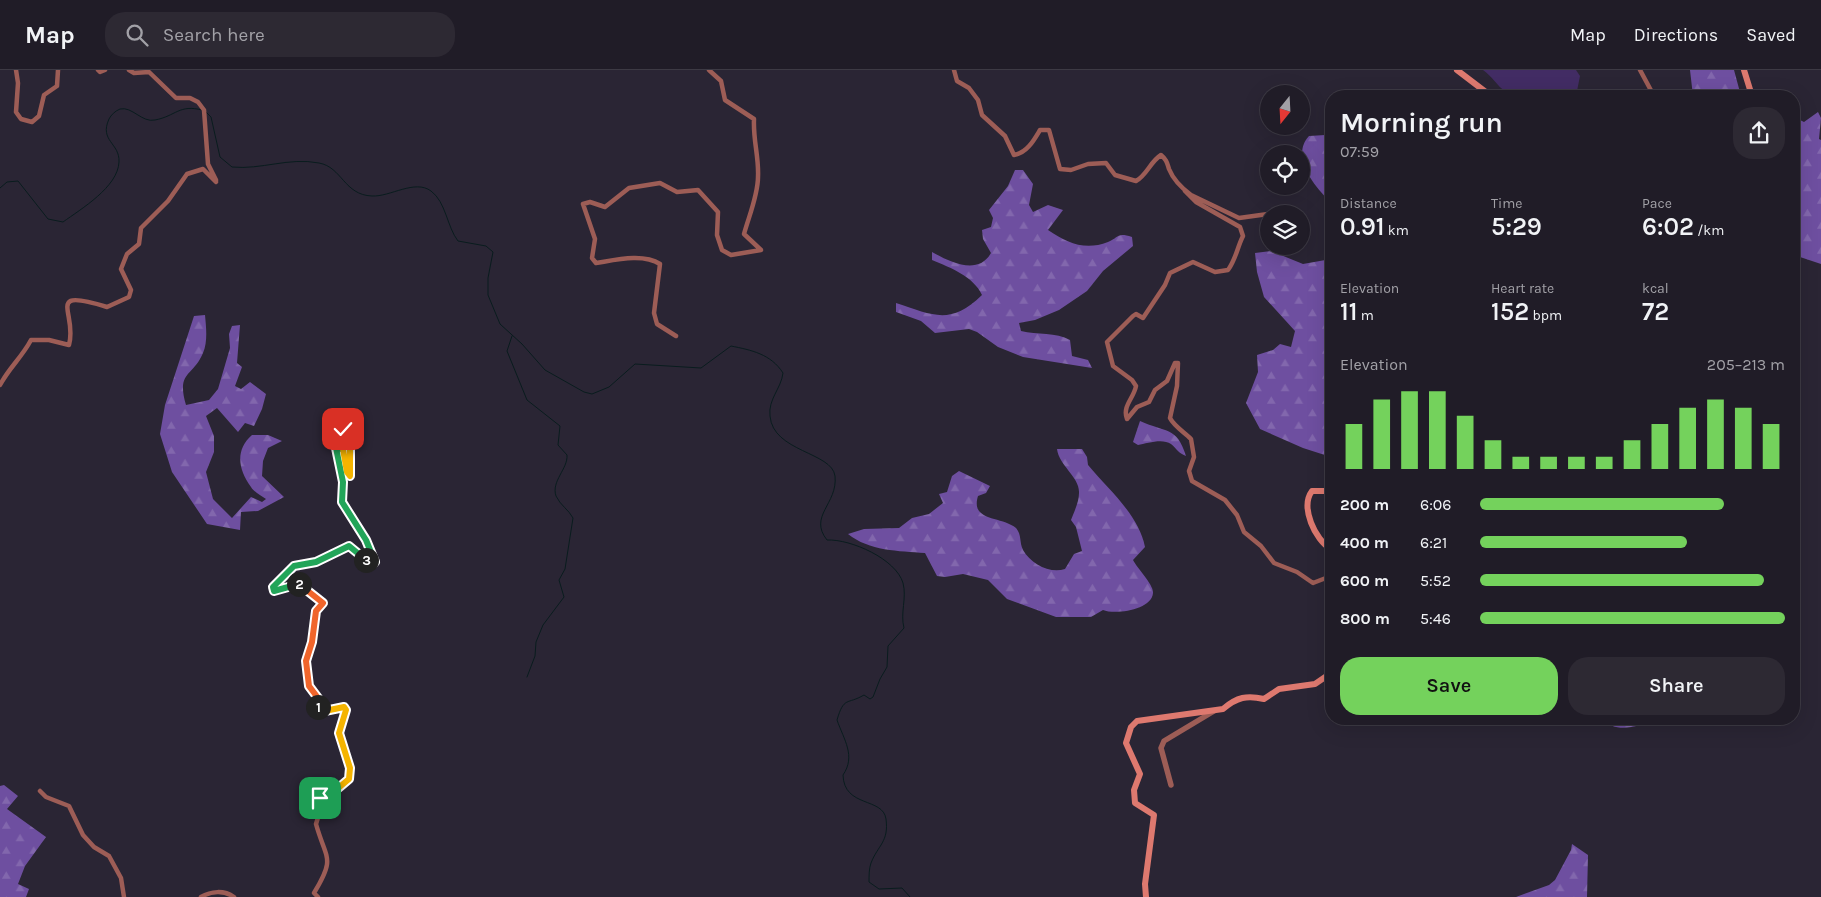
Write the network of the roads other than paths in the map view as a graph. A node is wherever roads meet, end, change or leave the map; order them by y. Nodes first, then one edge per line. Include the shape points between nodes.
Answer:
1 (16, 70) edge
2 (58, 70) edge
3 (98, 70) edge
4 (105, 70) edge
5 (130, 70) edge
6 (709, 70) edge
7 (954, 70) edge
8 (1457, 70) edge
9 (1640, 70) edge
10 (1744, 70) edge
11 (1483, 90) edge
12 (1651, 90) edge
13 (1750, 90) edge
14 (1185, 191) junction
15 (1260, 215) edge
16 (676, 336) dead end
17 (0, 384) edge
18 (343, 429) dead end
19 (1325, 491) edge
20 (1325, 546) edge
21 (1325, 578) edge
22 (1325, 677) edge
23 (1214, 711) junction
24 (1171, 785) dead end
25 (40, 791) dead end
26 (124, 897) edge
27 (201, 897) edge
28 (234, 897) edge
29 (318, 897) edge
30 (1146, 897) edge

1 - 2 street via 16,112 20,119 32,122 39,116 44,95 57,86
3 - 4 street
5 - 17 street via 134,73 149,72 176,98 190,98 198,102 204,110 208,164 216,182 203,169 186,174 168,201 141,228 139,244 127,254 121,269 132,290 129,296 107,307 78,298 72,300 68,303 67,312 71,336 69,345 50,340 30,340 22,357 8,370
6 - 16 street via 721,81 725,100 754,119 758,179 744,234 761,250 731,255 722,250 717,235 718,212 698,190 677,192 660,183 629,188 605,207 590,202 583,204 595,239 592,258 596,263 624,258 655,260 660,264 654,313 657,324
7 - 14 street via 956,81 970,88 982,114 1005,136 1014,155 1030,146 1040,130 1049,130 1060,169 1106,164 1115,175 1136,181 1161,155 1167,159 1170,170
8 - 11 main road
9 - 12 street
10 - 13 main road
14 - 15 street via 1239,218
14 - 21 street via 1196,202 1240,227 1243,236 1236,259 1228,270 1216,272 1193,262 1170,273 1143,318 1136,314 1133,316 1107,342 1113,366 1136,386 1135,394 1127,404 1127,419 1136,407 1149,402 1178,363 1170,418 1191,439 1194,458 1189,471 1192,481 1225,500 1237,515 1244,532 1274,563 1313,583
18 - 29 street via 350,444 350,476 343,449 336,448 343,482 342,502 366,540 375,562 368,563 364,556 349,546 316,562 294,566 273,587 278,591 300,584 323,603 316,611 306,661 309,686 318,698 320,712 339,706 346,710 339,733 350,768 349,779 318,801 320,811 316,824 328,868 314,893
19 - 20 main road via 1312,491 1308,496 1308,513 1315,532
22 - 23 main road via 1315,684 1279,689 1264,699 1249,696 1234,700 1223,709
23 - 24 street via 1164,741 1161,748
23 - 30 main road via 1137,721 1127,734 1126,743 1140,774 1134,790 1135,803 1154,815
25 - 26 street via 46,797 69,806 83,835 108,856 121,878
27 - 28 street via 209,892 228,893

